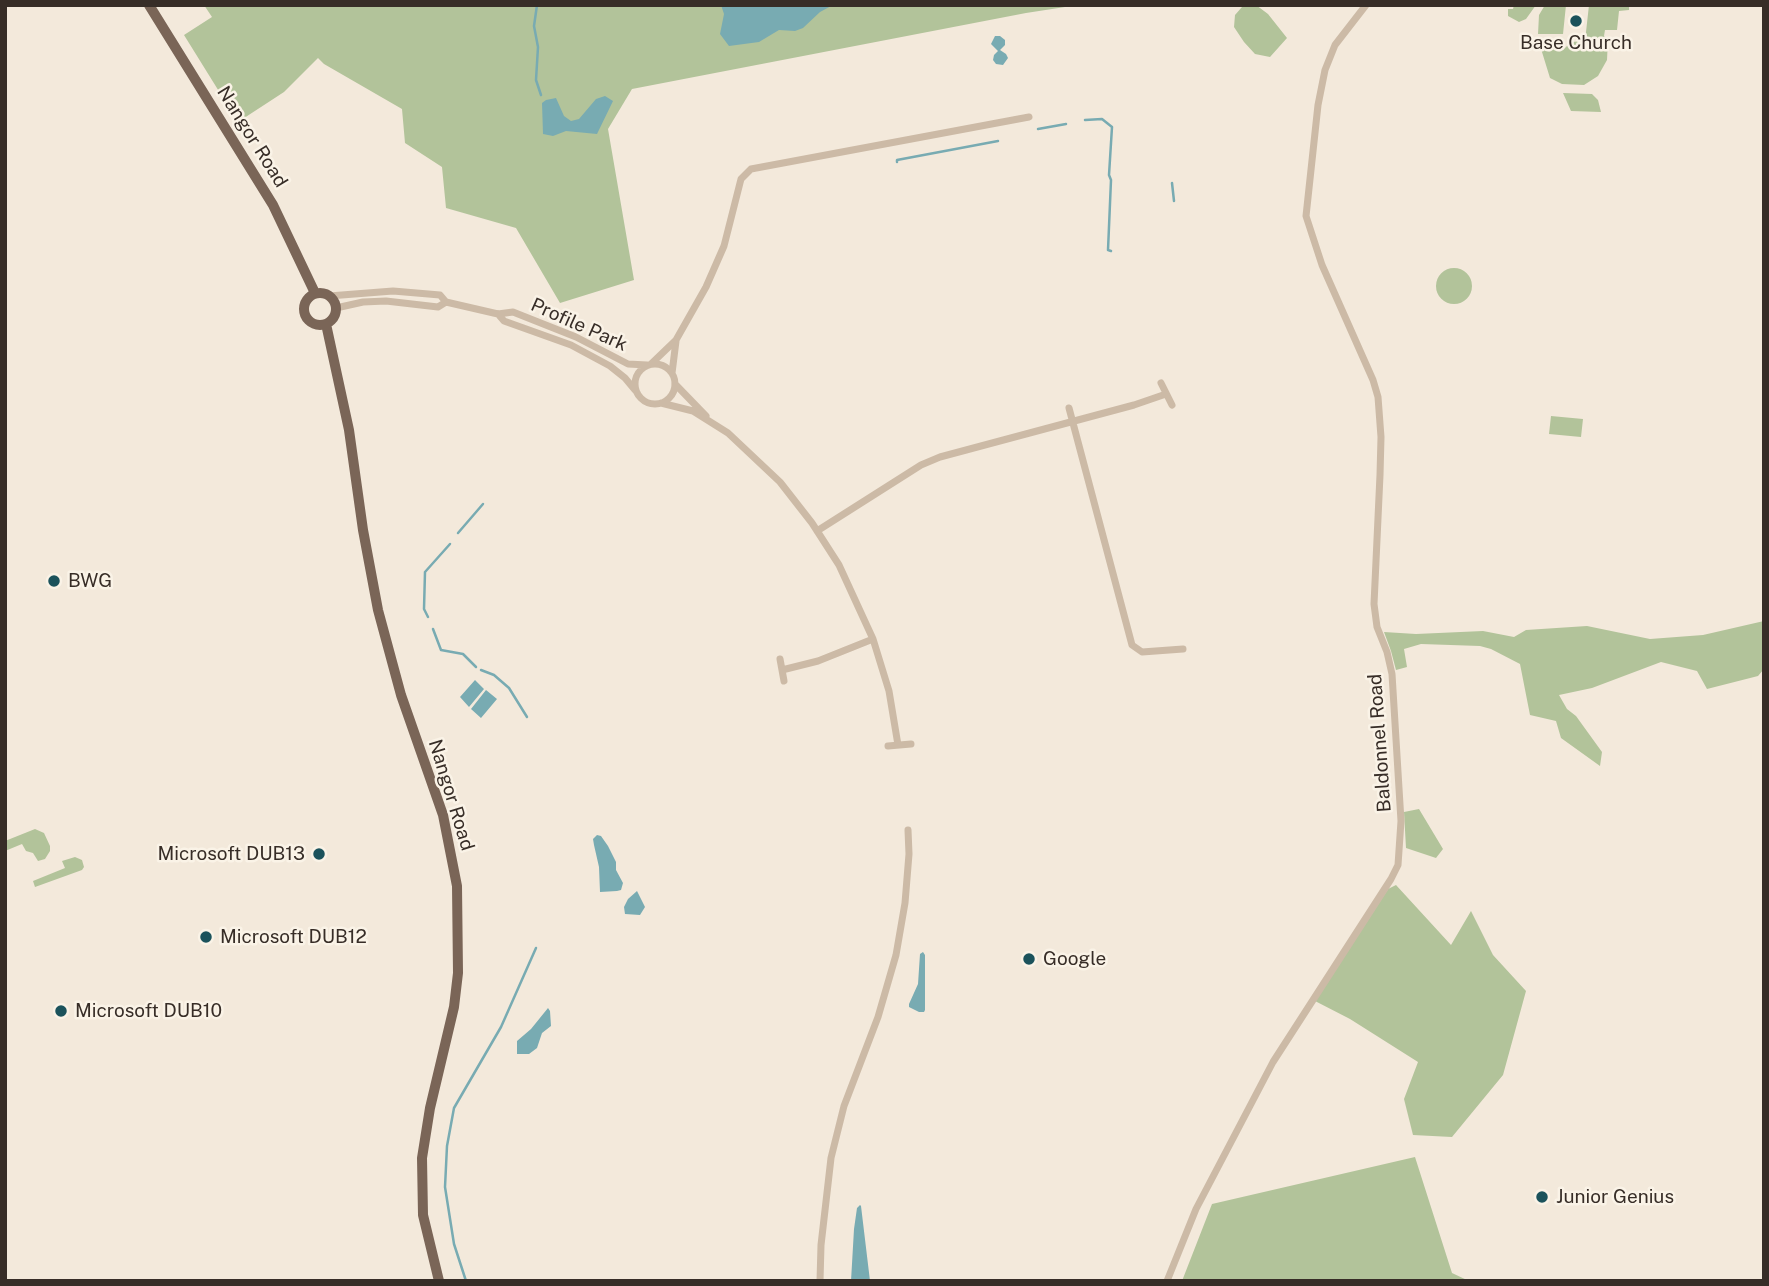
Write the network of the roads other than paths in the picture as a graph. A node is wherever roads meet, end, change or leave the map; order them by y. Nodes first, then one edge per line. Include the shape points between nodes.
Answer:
1 (149, 5) edge
2 (1366, 5) edge
3 (1029, 117) dead end
4 (315, 293) junction
5 (329, 296) junction
6 (446, 302) junction
7 (336, 308) junction
8 (498, 314) junction
9 (326, 324) junction
10 (676, 340) junction
11 (649, 364) junction
12 (672, 373) junction
13 (1161, 383) dead end
14 (675, 384) junction
15 (635, 390) junction
16 (1166, 394) junction
17 (661, 403) junction
18 (1172, 405) dead end
19 (1069, 408) dead end
20 (708, 419) junction
21 (1073, 422) junction
22 (817, 531) junction
23 (873, 639) junction
24 (1183, 649) dead end
25 (780, 659) dead end
26 (782, 670) junction
27 (784, 681) dead end
28 (911, 744) dead end
29 (898, 745) junction
30 (888, 746) dead end
31 (908, 830) dead end
32 (439, 1281) edge
33 (820, 1281) edge
34 (1167, 1281) edge

1 - 4 main road, Nangor Road via 273,205
2 - 34 street, Baldonnel Road via 1335,46 1325,70 1306,216 1378,397 1381,450 1374,604 1394,687 1401,821 1398,865 1267,1073 1196,1209
3 - 10 street via 751,169 741,178 724,246
4 - 5 main road
4 - 9 main road via 304,304 305,314 311,322
5 - 6 street, Profile Park via 402,291 440,295
5 - 7 main road
6 - 7 street, Profile Park via 438,307 386,301
6 - 8 street, Profile Park
7 - 9 main road
8 - 11 street, Profile Park via 513,313 576,337 628,364
8 - 15 street, Profile Park via 504,321 571,345 609,365
9 - 32 main road, Nangor Road via 349,430 378,610 405,708 443,816 457,886 458,973 421,1169 425,1229
10 - 11 street
10 - 12 street
11 - 12 street via 662,365
11 - 15 street via 638,372
12 - 14 street
13 - 16 street
14 - 17 street via 670,397
14 - 20 street
15 - 17 street via 646,402
16 - 18 street
16 - 21 street
17 - 20 street
19 - 21 street
20 - 22 street via 741,443 780,482
21 - 22 street via 921,465
21 - 24 street via 1132,645 1142,652
22 - 23 street via 839,565
23 - 26 street
23 - 29 street via 889,691
25 - 26 street
26 - 27 street
28 - 29 street
29 - 30 street
31 - 33 street via 905,903 896,955 844,1105 831,1158

